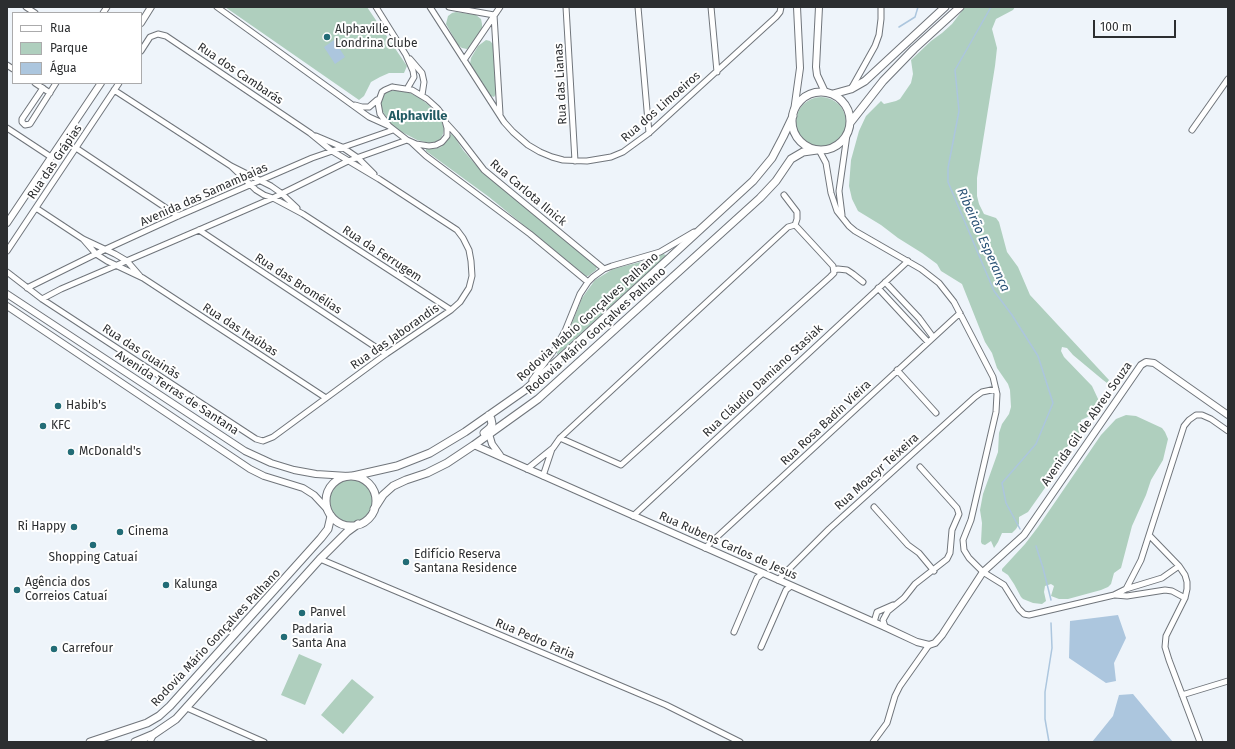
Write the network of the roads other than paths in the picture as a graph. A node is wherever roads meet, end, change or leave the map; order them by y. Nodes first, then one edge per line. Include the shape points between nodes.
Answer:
1 (151, 7) edge
2 (217, 7) edge
3 (376, 7) edge
4 (430, 7) edge
5 (449, 7) edge
6 (500, 7) edge
7 (566, 7) edge
8 (638, 7) edge
9 (711, 7) edge
10 (797, 7) edge
11 (818, 7) edge
12 (881, 7) edge
13 (945, 7) edge
14 (960, 7) edge
15 (780, 10) edge
16 (494, 15) junction
17 (142, 21) edge
18 (142, 49) edge
19 (406, 55) junction
20 (464, 60) junction
21 (717, 72) junction
22 (1228, 79) edge
23 (37, 84) edge
24 (55, 84) edge
25 (100, 84) edge
26 (118, 84) edge
27 (43, 88) junction
28 (407, 88) junction
29 (851, 88) junction
30 (114, 90) junction
31 (50, 93) junction
32 (829, 93) junction
33 (422, 95) junction
34 (378, 99) junction
35 (352, 103) junction
36 (793, 113) junction
37 (500, 115) junction
38 (850, 123) junction
39 (447, 124) junction
40 (7, 128) edge
41 (391, 128) junction
42 (1192, 130) dead end
43 (648, 133) junction
44 (310, 134) junction
45 (847, 135) junction
46 (409, 141) junction
47 (342, 147) junction
48 (76, 148) junction
49 (818, 150) junction
50 (332, 151) junction
51 (51, 157) junction
52 (358, 158) junction
53 (575, 161) junction
54 (348, 162) junction
55 (231, 166) junction
56 (379, 179) junction
57 (259, 181) junction
58 (250, 185) junction
59 (280, 193) junction
60 (784, 195) dead end
61 (273, 198) junction
62 (36, 208) junction
63 (303, 214) junction
64 (178, 216) junction
65 (842, 216) junction
66 (7, 222) edge
67 (448, 223) joint
68 (794, 225) junction
69 (704, 227) junction
70 (200, 230) junction
71 (83, 239) junction
72 (106, 249) junction
73 (7, 251) edge
74 (96, 254) junction
75 (127, 261) junction
76 (908, 261) junction
77 (116, 266) junction
78 (604, 269) junction
79 (834, 270) junction
80 (7, 272) edge
81 (142, 278) junction
82 (588, 282) junction
83 (863, 282) dead end
84 (885, 282) junction
85 (27, 288) junction
86 (878, 288) junction
87 (7, 294) edge
88 (42, 299) junction
89 (7, 306) edge
90 (451, 310) junction
91 (960, 313) junction
92 (933, 337) junction
93 (928, 342) junction
94 (386, 354) junction
95 (897, 370) junction
96 (996, 389) junction
97 (525, 390) junction
98 (326, 398) junction
99 (936, 413) dead end
100 (489, 415) junction
101 (1228, 415) edge
102 (1228, 431) edge
103 (489, 434) junction
104 (560, 438) junction
105 (268, 439) joint
106 (474, 445) junction
107 (553, 448) junction
108 (503, 458) junction
109 (920, 467) dead end
110 (527, 469) junction
111 (351, 476) junction
112 (543, 476) junction
113 (874, 507) dead end
114 (374, 509) junction
115 (329, 513) junction
116 (632, 516) junction
117 (358, 524) junction
118 (1149, 535) junction
119 (705, 548) junction
120 (320, 559) junction
121 (1179, 566) junction
122 (934, 571) junction
123 (983, 572) junction
124 (763, 573) junction
125 (778, 580) junction
126 (791, 586) junction
127 (1126, 589) junction
128 (1114, 595) junction
129 (1127, 596) junction
130 (1185, 598) junction
131 (898, 604) junction
132 (874, 622) junction
133 (885, 627) junction
134 (734, 632) dead end
135 (929, 645) junction
136 (761, 647) dead end
137 (1228, 681) edge
138 (1182, 695) junction
139 (187, 708) junction
140 (154, 734) junction
141 (93, 742) edge
142 (135, 742) edge
143 (150, 742) edge
144 (264, 742) edge
145 (740, 742) edge
146 (873, 742) edge
147 (1200, 742) edge

1 - 17 street
2 - 35 street
3 - 19 street
4 - 20 street, Rua dos Limoeiros
5 - 16 street
6 - 16 street
7 - 53 street, Rua das Lianas
8 - 43 street
9 - 21 street
10 - 36 street via 800,68
11 - 32 street via 817,75
12 - 29 street via 882,19 875,46
13 - 29 main road via 870,77
14 - 38 main road via 883,81
15 - 21 street, Rua dos Limoeiros via 776,17
16 - 20 street
16 - 37 street
18 - 44 street, Rua dos Cambarás via 150,37 158,34 166,36
19 - 28 street via 414,74 413,81
19 - 33 street via 422,73
20 - 37 street, Rua dos Limoeiros
21 - 43 street, Rua dos Limoeiros
22 - 42 street
23 - 27 street
24 - 31 street
25 - 51 street
26 - 30 street, Rua das Grápias
27 - 31 street
27 - 31 street via 22,119 24,124 30,124
28 - 33 street
28 - 34 street via 388,88
29 - 32 main road
30 - 48 street, Rua das Grápias
30 - 55 street, Rua da Ferrugem
32 - 36 main road via 817,92 807,95 799,102
32 - 38 main road via 845,104
33 - 39 street, Rua Carlota Ilnick via 444,117
34 - 35 street via 366,108
34 - 41 street via 380,114
35 - 41 street via 369,117
36 - 49 main road via 794,131 799,140
36 - 69 main road, Rodovia Mabio Gonçalves Palhano via 780,144 765,168
37 - 53 street, Rua dos Limoeiros via 513,132 528,145 552,157
38 - 45 main road
39 - 46 street via 447,136 439,144 424,146
39 - 78 street, Rua Carlota Ilnick via 484,170
40 - 51 street
41 - 46 street
41 - 47 street, Avenida das Samambaias
43 - 53 street, Rua dos Limoeiros via 617,155 598,160
44 - 47 street, Rua dos Cambarás
44 - 50 street, Rua dos Cambarás
45 - 49 main road via 837,146
45 - 65 street via 839,191
46 - 52 street
46 - 82 street
47 - 50 street, Avenida das Samambaias
47 - 52 street, Rua dos Cambarás
48 - 62 street, Rua das Grápias
48 - 64 street
49 - 65 street via 826,163 833,200
49 - 103 main road, Rodovia Mário Gonçalves Palhano via 803,152 791,159 770,188 749,209 556,384
50 - 54 street, Rua dos Cambarás
50 - 57 street, Avenida das Samambaias
51 - 66 street
52 - 54 street
52 - 56 street, Rua dos Cambarás
54 - 56 street, Rua dos Cambarás
54 - 59 street
55 - 57 street, Rua da Ferrugem
55 - 58 street, Rua da Ferrugem
56 - 67 street, Rua dos Cambarás
57 - 58 street, Avenida das Samambaias
57 - 59 street, Rua da Ferrugem
58 - 61 street, Rua da Ferrugem
58 - 64 street, Avenida das Samambaias
59 - 61 street
59 - 63 street, Rua da Ferrugem
60 - 68 street via 797,212
61 - 63 street, Rua da Ferrugem
61 - 70 street
62 - 71 street, Rua das Itaúbas
62 - 73 street, Rua das Grápias
63 - 90 street, Rua da Ferrugem
64 - 72 street, Avenida das Samambaias
65 - 76 street via 855,231
67 - 90 street, Rua das Jaborandis via 463,238 471,261 472,276 469,288
68 - 79 street via 831,263
68 - 104 street via 788,227
69 - 78 street via 660,252
69 - 97 main road, Rodovia Mabio Gonçalves Palhano
70 - 75 street
70 - 94 street, Rua das Bromélias
71 - 72 street, Rua das Itaúbas
71 - 74 street, Rua das Itaúbas
72 - 74 street, Avenida das Samambaias
72 - 75 street, Rua das Itaúbas
74 - 77 street, Rua das Itaúbas
74 - 85 street, Avenida das Samambaias
75 - 77 street
75 - 81 street, Rua das Itaúbas
76 - 84 street, Rua Cláudio Damiano Stasiak
76 - 91 street via 939,282
77 - 81 street, Rua das Itaúbas
77 - 88 street
78 - 82 street
79 - 83 street via 847,270
79 - 104 street via 830,277 621,465
80 - 85 street, Rua das Guainãs
81 - 98 street, Rua das Itaúbas
82 - 97 street via 555,349
84 - 86 street, Rua Cláudio Damiano Stasiak
84 - 92 street
85 - 88 street, Rua das Guainãs
86 - 93 street
86 - 116 street, Rua Cláudio Damiano Stasiak
87 - 111 street, Avenida Terras de Santana via 245,451 294,470
88 - 105 street, Rua das Guainãs via 256,439
89 - 115 street, Avenida Terras de Santana via 250,469 271,479 303,488 314,495
90 - 94 street, Rua das Jaborandis
91 - 92 street, Rua Rosa Badin Vieira
91 - 96 street via 990,369
92 - 93 street, Rua Rosa Badin Vieira
93 - 95 street, Rua Rosa Badin Vieira
94 - 98 street, Rua das Jaborandis
95 - 99 street
95 - 119 street, Rua Rosa Badin Vieira
96 - 123 street via 996,412 971,520 963,543 968,558
96 - 125 street, Rua Moacyr Teixeira via 982,392 975,397 829,529
97 - 100 main road, Rodovia Mabio Gonçalves Palhano
98 - 105 street, Rua das Jaborandis
100 - 106 main road via 490,428
100 - 111 main road, Rodovia Mabio Gonçalves Palhano via 448,443 417,459
101 - 123 street, Avenida Gil de Abreu Souza via 1154,364 1141,364 1024,535
102 - 118 street via 1202,415 1196,415 1184,426
103 - 106 main road, Rodovia Mário Gonçalves Palhano
103 - 108 street, Rua Rubens Carlos de Jesus via 492,444
104 - 107 street
106 - 108 street, Rua Rubens Carlos de Jesus
106 - 114 main road, Rodovia Mário Gonçalves Palhano via 433,470 393,486
107 - 110 street
107 - 112 street
108 - 110 street, Rua Rubens Carlos de Jesus
109 - 122 street via 959,512 952,530 949,556
110 - 112 street, Rua Rubens Carlos de Jesus
111 - 114 main road via 365,481 372,487 375,496
111 - 115 main road via 340,478 330,487 326,496
112 - 116 street, Rua Rubens Carlos de Jesus
113 - 122 street via 908,545 919,552
114 - 117 main road via 366,520
115 - 117 main road via 344,525
115 - 141 main road, Rodovia Mário Gonçalves Palhano via 328,529 322,538 170,706 147,723
116 - 119 street, Rua Rubens Carlos de Jesus
117 - 120 main road, Rodovia Mário Gonçalves Palhano
118 - 121 street
118 - 127 street via 1141,560
119 - 124 street, Rua Rubens Carlos de Jesus
120 - 139 main road, Rodovia Mário Gonçalves Palhano
120 - 145 street, Rua Pedro Faria via 666,705
121 - 127 street via 1162,578
121 - 130 street via 1187,582
122 - 131 street via 915,584
123 - 128 street via 1004,585 1019,609 1029,615
123 - 135 street via 942,635
124 - 125 street, Rua Rubens Carlos de Jesus
124 - 134 street via 757,578
125 - 126 street, Rua Rubens Carlos de Jesus
126 - 132 street, Rua Rubens Carlos de Jesus
126 - 136 street via 786,590
127 - 128 street
127 - 129 street
128 - 129 street
129 - 130 street via 1165,590
130 - 138 street via 1166,636 1165,647
131 - 132 street via 877,612
131 - 133 street via 884,616
132 - 133 street, Rua Rubens Carlos de Jesus
133 - 135 street, Rua Rubens Carlos de Jesus
135 - 146 street via 900,686 887,723
137 - 138 street
138 - 147 street
139 - 140 main road, Rodovia Mário Gonçalves Palhano
139 - 144 street
140 - 142 main road, Rodovia Mário Gonçalves Palhano
140 - 143 street

